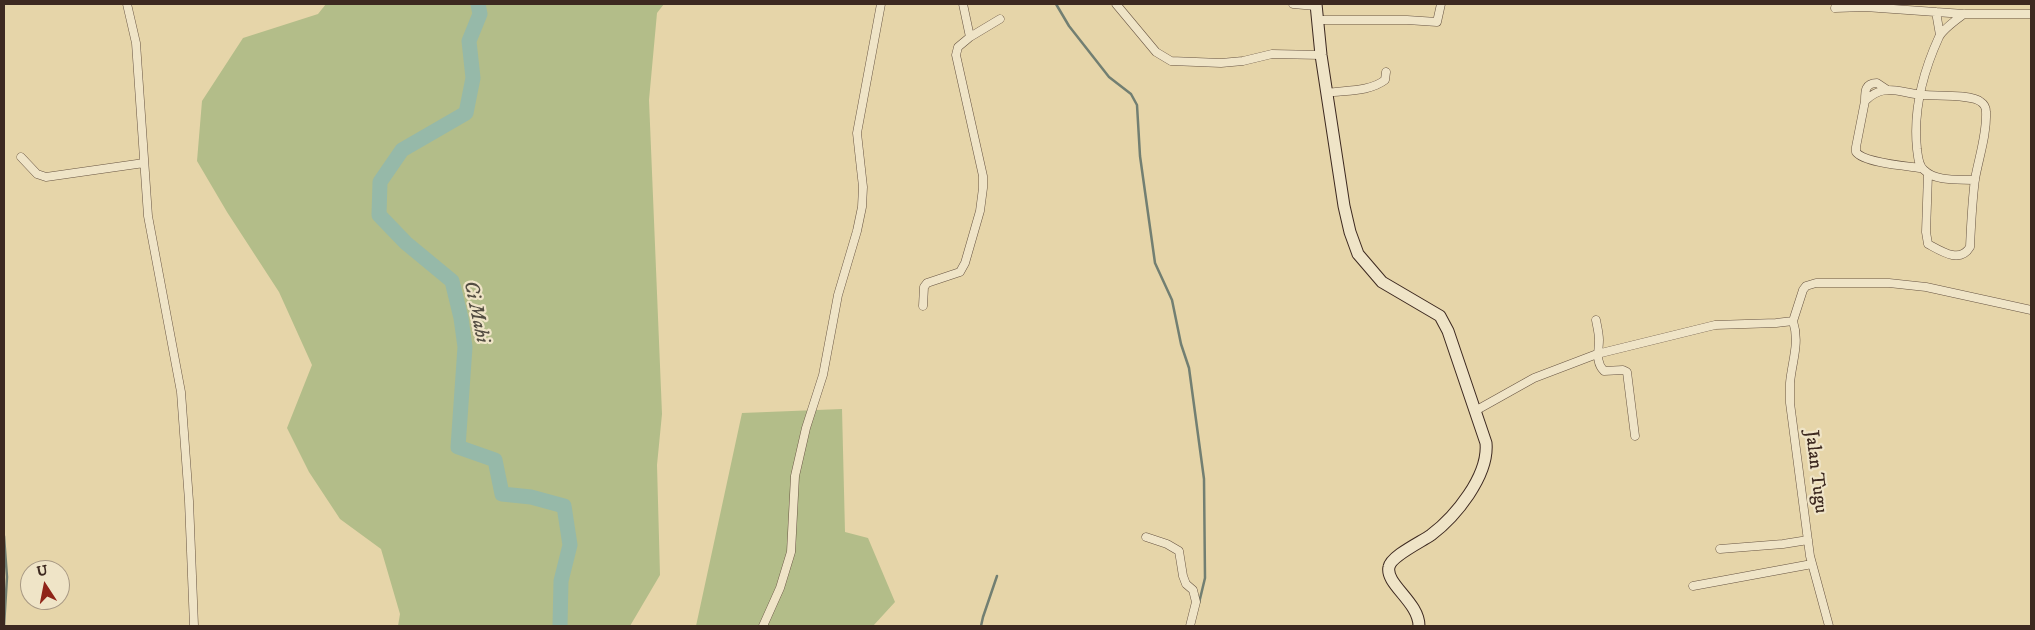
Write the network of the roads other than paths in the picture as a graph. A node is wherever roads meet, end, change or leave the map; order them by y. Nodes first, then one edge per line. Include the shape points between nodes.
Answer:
1 (127, 4) edge
2 (881, 4) edge
3 (963, 4) edge
4 (1116, 4) edge
5 (1293, 4) edge
6 (1441, 4) edge
7 (1316, 5) edge
8 (1835, 8) dead end
9 (1936, 12) junction
10 (1964, 14) junction
11 (2031, 14) edge
12 (1000, 19) dead end
13 (1317, 20) junction
14 (1940, 35) junction
15 (970, 37) junction
16 (1321, 55) junction
17 (1386, 72) dead end
18 (1327, 93) junction
19 (1920, 95) junction
20 (21, 157) dead end
21 (144, 163) junction
22 (1925, 171) junction
23 (1975, 180) junction
24 (923, 306) dead end
25 (2031, 310) edge
26 (1596, 320) dead end
27 (1793, 321) junction
28 (1597, 354) junction
29 (1475, 411) junction
30 (1635, 436) dead end
31 (1146, 537) dead end
32 (1808, 540) junction
33 (1720, 549) dead end
34 (1812, 564) junction
35 (1693, 586) dead end
36 (194, 626) edge
37 (763, 626) edge
38 (1190, 626) edge
39 (1419, 626) edge
40 (1829, 626) edge

1 - 21 street via 136,44
2 - 37 street via 857,133 863,187 858,231 838,295 823,375 795,476 791,552
3 - 15 street
4 - 16 street via 1156,52 1171,61 1221,63 1242,62 1272,54
5 - 7 street
6 - 13 street via 1436,22
7 - 13 main road
8 - 9 street
9 - 10 street
9 - 14 street
10 - 11 street via 2002,9
10 - 14 street
12 - 15 street
13 - 16 main road
14 - 19 street
15 - 24 street via 958,47 956,55 983,176 980,212 960,272 927,283
16 - 18 main road
17 - 18 street via 1385,80 1368,89
18 - 29 main road via 1344,206 1358,254 1382,282 1440,316
19 - 22 street via 1915,132 1918,160
19 - 22 street via 1886,89 1876,83 1868,85 1856,152 1858,156
19 - 23 street via 1965,97 1983,103 1985,126
20 - 21 street via 37,174 46,177
21 - 36 street via 150,224 181,392
22 - 23 street via 1937,177
22 - 23 street via 1926,239 1928,244 1952,256 1966,254 1970,247
25 - 27 street via 1926,287 1889,283 1816,283 1803,290
26 - 28 street
27 - 28 street via 1715,325
27 - 32 street, Jalan Tugu via 1797,332 1790,403
28 - 29 street via 1534,378
28 - 30 street via 1604,371 1626,372
29 - 39 main road via 1487,451 1472,489 1448,520 1389,566 1389,578 1409,600 1419,618
31 - 38 street via 1180,551 1183,576 1193,590 1196,602
32 - 33 street
32 - 34 street, Jalan Tugu
34 - 35 street
34 - 40 street, Jalan Tugu

